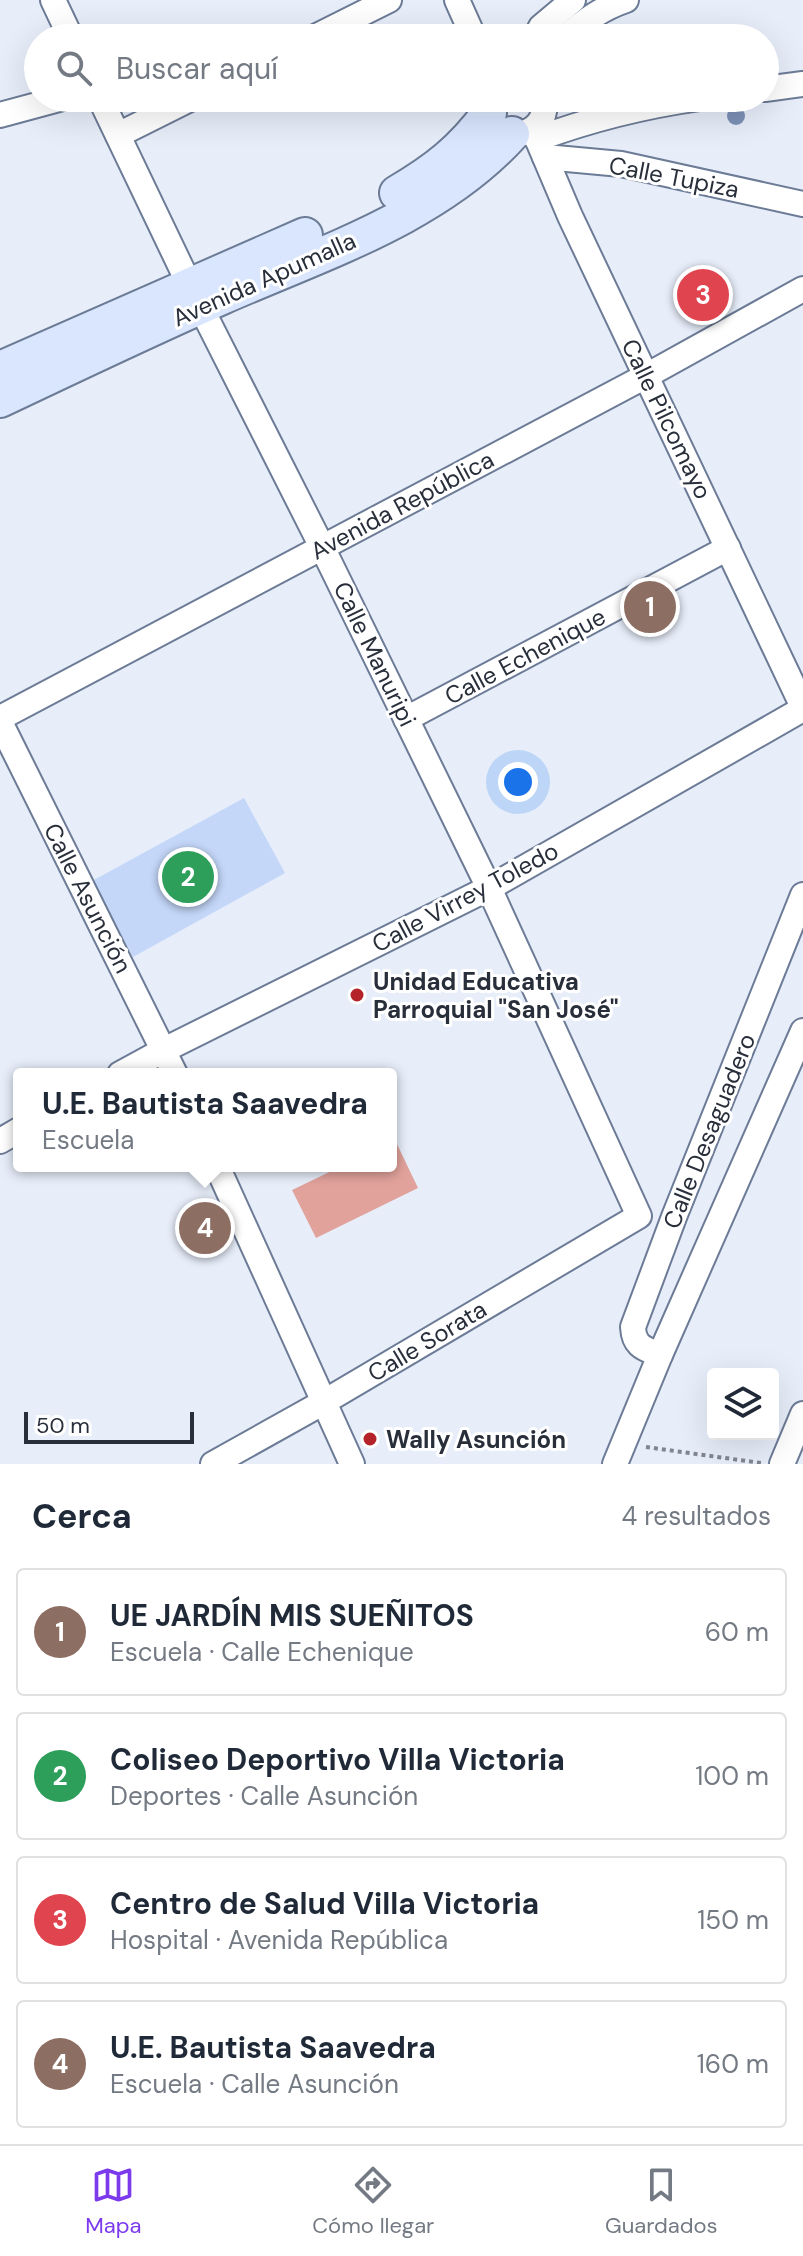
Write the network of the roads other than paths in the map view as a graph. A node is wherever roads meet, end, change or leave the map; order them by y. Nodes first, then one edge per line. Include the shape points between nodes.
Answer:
1 (53, 0) edge
2 (389, 0) edge
3 (457, 0) edge
4 (573, 0) edge
5 (626, 0) edge
6 (64, 24) edge
7 (341, 24) edge
8 (468, 24) edge
9 (545, 24) edge
10 (581, 24) edge
11 (803, 84) edge
12 (779, 87) edge
13 (24, 109) edge
14 (107, 112) edge
15 (164, 112) edge
16 (544, 112) edge
17 (620, 112) edge
18 (0, 115) edge
19 (518, 128) edge
20 (118, 135) junction
21 (803, 204) edge
22 (803, 289) edge
23 (195, 295) junction
24 (0, 369) edge
25 (646, 376) junction
26 (0, 400) edge
27 (322, 547) junction
28 (728, 548) junction
29 (803, 708) edge
30 (406, 719) junction
31 (0, 720) edge
32 (489, 888) junction
33 (803, 895) edge
34 (803, 1031) edge
35 (164, 1050) junction
36 (131, 1068) edge
37 (172, 1068) edge
38 (220, 1172) edge
39 (639, 1216) joint
40 (660, 1355) junction
41 (324, 1402) junction
42 (803, 1414) edge
43 (620, 1454) edge
44 (213, 1464) edge
45 (352, 1464) edge
46 (782, 1464) edge

1 - 6 street
2 - 7 street
3 - 8 street
4 - 9 street
5 - 10 street
11 - 12 street
13 - 18 street
14 - 20 street, Calle Manuripi
15 - 20 street
16 - 19 street
17 - 19 street
19 - 21 street, Calle Tupiza via 621,164
19 - 23 street, Avenida Apumalla via 477,130 438,168 386,200
19 - 25 street, Calle Pilcomayo
20 - 23 street, Calle Manuripi
22 - 25 street, Avenida República
23 - 24 street, Avenida Apumalla
23 - 26 street, Avenida Apumalla
23 - 27 street, Calle Manuripi
25 - 27 street, Avenida República
25 - 28 street, Calle Pilcomayo
27 - 30 street, Calle Manuripi
27 - 31 street, Avenida República
28 - 29 street, Calle Pilcomayo
28 - 30 street, Calle Echenique
29 - 32 street, Calle Virrey Toledo
30 - 32 street, Calle Manuripi
31 - 35 street, Calle Asunción
32 - 35 street, Calle Virrey Toledo
32 - 39 street, Calle Manuripi
33 - 40 street, Calle Desaguadero via 633,1327 638,1346
34 - 40 street, Calle Desaguadero
35 - 36 street, Calle Virrey Toledo
35 - 37 street, Calle Asunción
38 - 41 street
39 - 41 street, Calle Sorata
40 - 43 street, Calle Desaguadero
41 - 44 street, Calle Sorata
41 - 45 street
42 - 46 street

